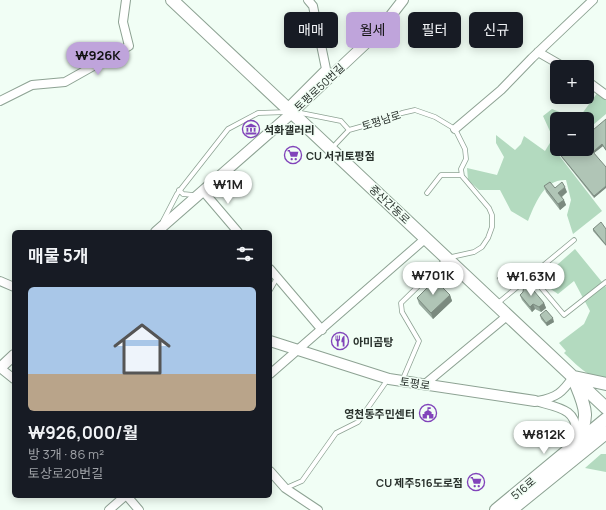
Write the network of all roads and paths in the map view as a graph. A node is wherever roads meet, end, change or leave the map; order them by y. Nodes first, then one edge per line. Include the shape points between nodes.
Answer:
1 (126, 0) edge
2 (172, 0) edge
3 (308, 0) edge
4 (403, 0) edge
5 (593, 0) edge
6 (538, 52) junction
7 (552, 60) edge
8 (594, 86) edge
9 (606, 95) edge
10 (0, 101) edge
11 (290, 110) junction
12 (349, 130) junction
13 (455, 130) junction
14 (331, 148) junction
15 (461, 175) junction
16 (179, 190) junction
17 (202, 191) junction
18 (427, 193) dead end
19 (158, 230) edge
20 (158, 230) edge
21 (236, 230) edge
22 (426, 238) junction
23 (574, 240) dead end
24 (447, 258) junction
25 (272, 272) edge
26 (277, 278) junction
27 (0, 281) edge
28 (606, 282) edge
29 (538, 284) dead end
30 (12, 286) edge
31 (272, 287) edge
32 (496, 305) junction
33 (507, 316) junction
34 (322, 330) junction
35 (272, 342) edge
36 (299, 350) junction
37 (12, 357) edge
38 (0, 368) edge
39 (272, 372) edge
40 (12, 377) edge
41 (573, 377) junction
42 (389, 379) junction
43 (402, 381) junction
44 (425, 384) junction
45 (606, 384) edge
46 (535, 401) junction
47 (606, 408) edge
48 (606, 419) edge
49 (606, 433) edge
50 (574, 438) junction
51 (606, 444) edge
52 (272, 473) edge
53 (536, 484) junction
54 (285, 488) junction
55 (124, 498) edge
56 (128, 498) edge
57 (109, 510) edge
58 (139, 510) edge
59 (318, 510) edge
60 (496, 510) edge
61 (511, 510) edge

1 - 10 street via 123,22 129,46 65,82 32,85
2 - 11 main road, 중산간동로
3 - 11 street via 313,6 326,69
4 - 11 street, 토평로50번길 via 378,31
5 - 6 street
6 - 7 street
6 - 13 street via 502,90
8 - 9 street
11 - 12 lane, 토평남로 via 340,121
11 - 14 main road, 중산간동로
11 - 16 lane, 토평남로 via 258,113 228,129
11 - 17 street, 토평로50번길
12 - 13 lane, 토평남로 via 415,110 435,117
12 - 14 lane, 토평남로
13 - 15 lane via 465,149 466,159
14 - 22 main road, 중산간동로
15 - 18 lane via 442,175
15 - 24 lane via 489,208 492,227 482,247 474,252
16 - 17 lane via 190,196
16 - 19 lane, 토평남로
17 - 20 street, 토평로50번길
17 - 21 street
22 - 24 main road, 중산간동로
22 - 34 street
23 - 32 lane
24 - 32 main road, 중산간동로
24 - 43 lane via 400,303 402,312 419,341
25 - 26 street
26 - 31 lane
26 - 34 street
27 - 30 street
28 - 29 lane via 564,315
32 - 33 main road, 중산간동로
33 - 41 main road, 중산간동로
33 - 44 street
34 - 36 street
35 - 36 street, 토평로
36 - 39 street
36 - 42 street, 토평로
37 - 38 street
38 - 40 street
41 - 45 main road
41 - 46 street via 563,390 552,398
41 - 47 main road, 중산간동로
41 - 50 main road via 585,411 582,429
42 - 43 street, 토평로
42 - 54 lane via 358,422 336,433 302,481
43 - 44 street, 토평로
44 - 46 street, 토평로
46 - 50 street via 572,415 576,427
48 - 53 main road, 516로
49 - 53 main road, 516로
50 - 53 main road via 546,462
51 - 53 main road
52 - 54 street
53 - 60 main road, 516로
53 - 61 main road, 516로
54 - 59 street
55 - 57 street
56 - 58 street

